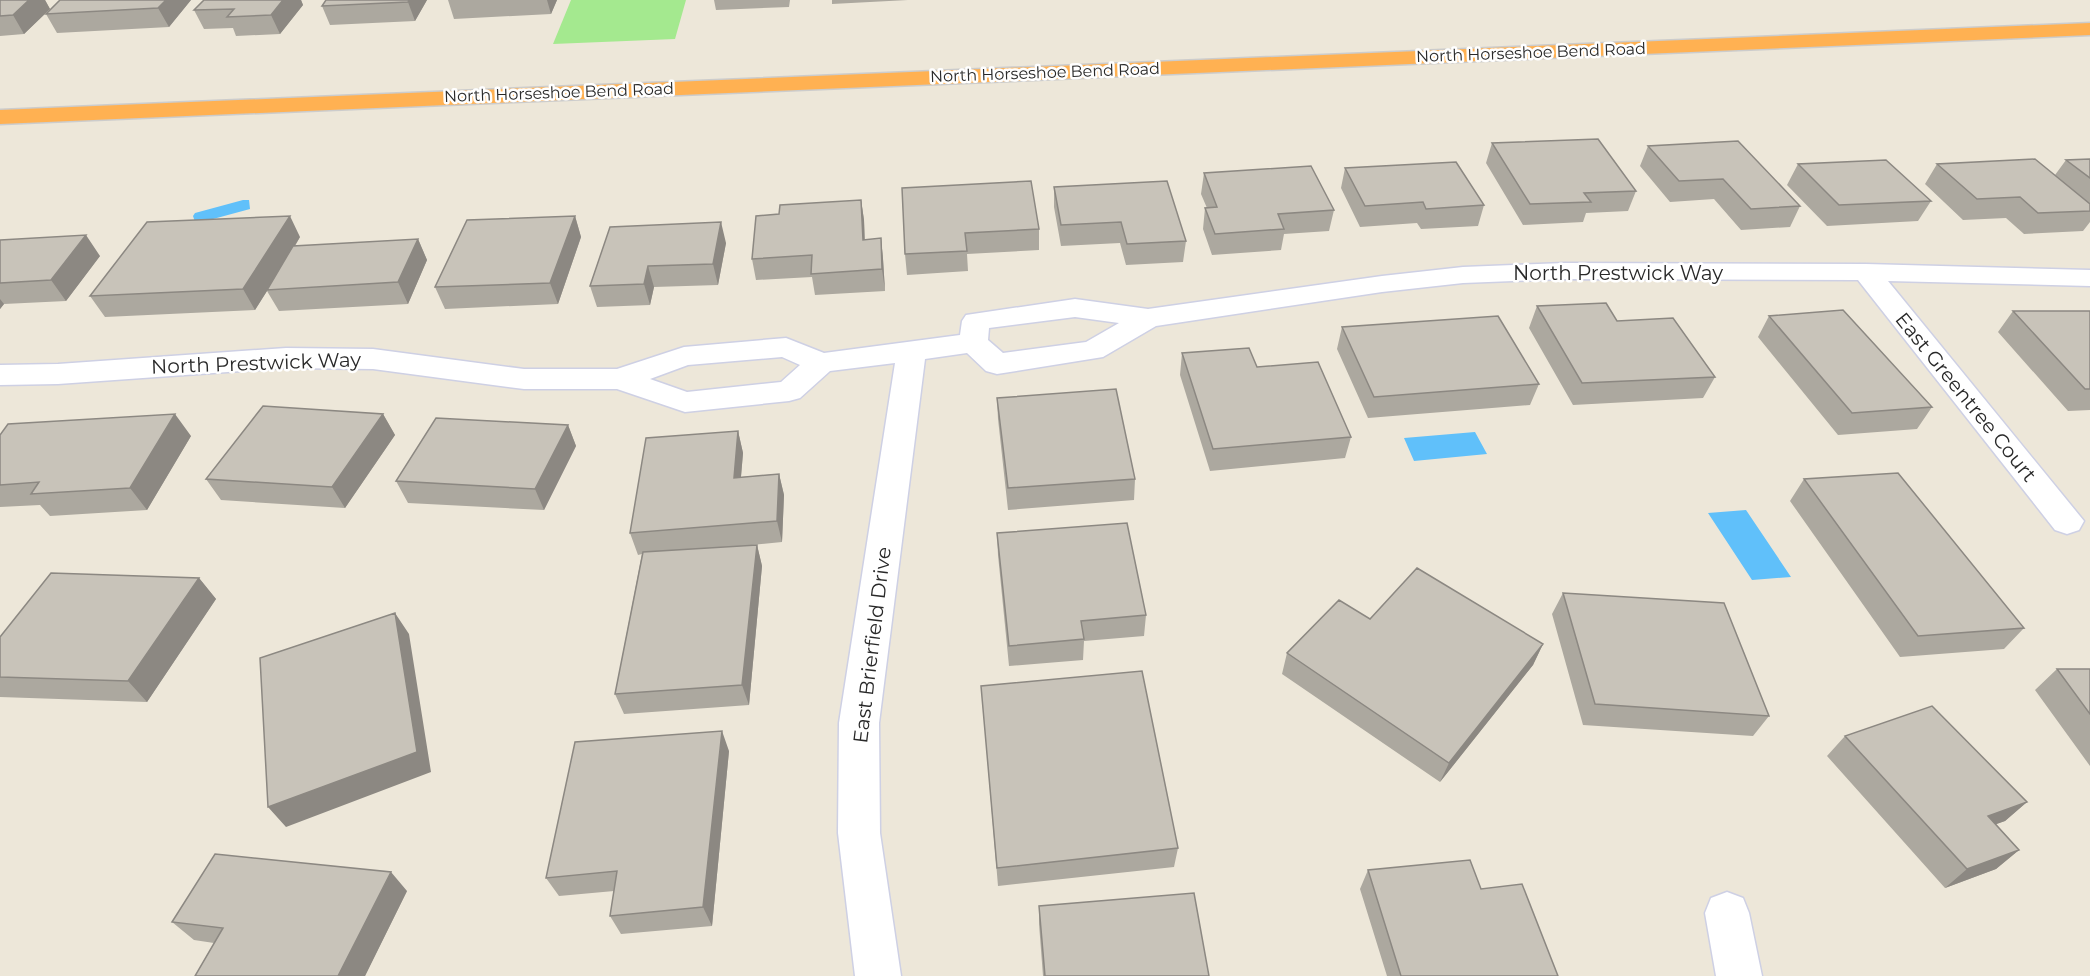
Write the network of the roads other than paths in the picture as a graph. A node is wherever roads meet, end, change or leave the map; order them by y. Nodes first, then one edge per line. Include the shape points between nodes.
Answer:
1 (2090, 29) edge
2 (0, 117) edge
3 (1866, 272) junction
4 (2090, 278) edge
5 (1148, 318) junction
6 (973, 343) junction
7 (912, 351) junction
8 (821, 363) junction
9 (0, 375) edge
10 (619, 379) junction
11 (2067, 521) dead end
12 (1727, 914) dead end
13 (878, 976) edge
14 (1739, 976) edge

1 - 2 highway, North Horseshoe Bend Road
3 - 4 street, North Prestwick Way
3 - 5 street, North Prestwick Way via 1565,271 1463,275
3 - 11 street, East Greentree Court
5 - 6 street, North Prestwick Way via 1092,350 998,364
5 - 6 street, North Prestwick Way via 1075,308 976,321
6 - 7 street
7 - 8 street
7 - 13 street, East Brierfield Drive via 859,723 859,833
8 - 10 street, North Prestwick Way via 786,346 684,356
8 - 10 street, North Prestwick Way via 789,391 685,402
9 - 10 street, North Prestwick Way via 286,358 373,359 524,379
12 - 14 street

